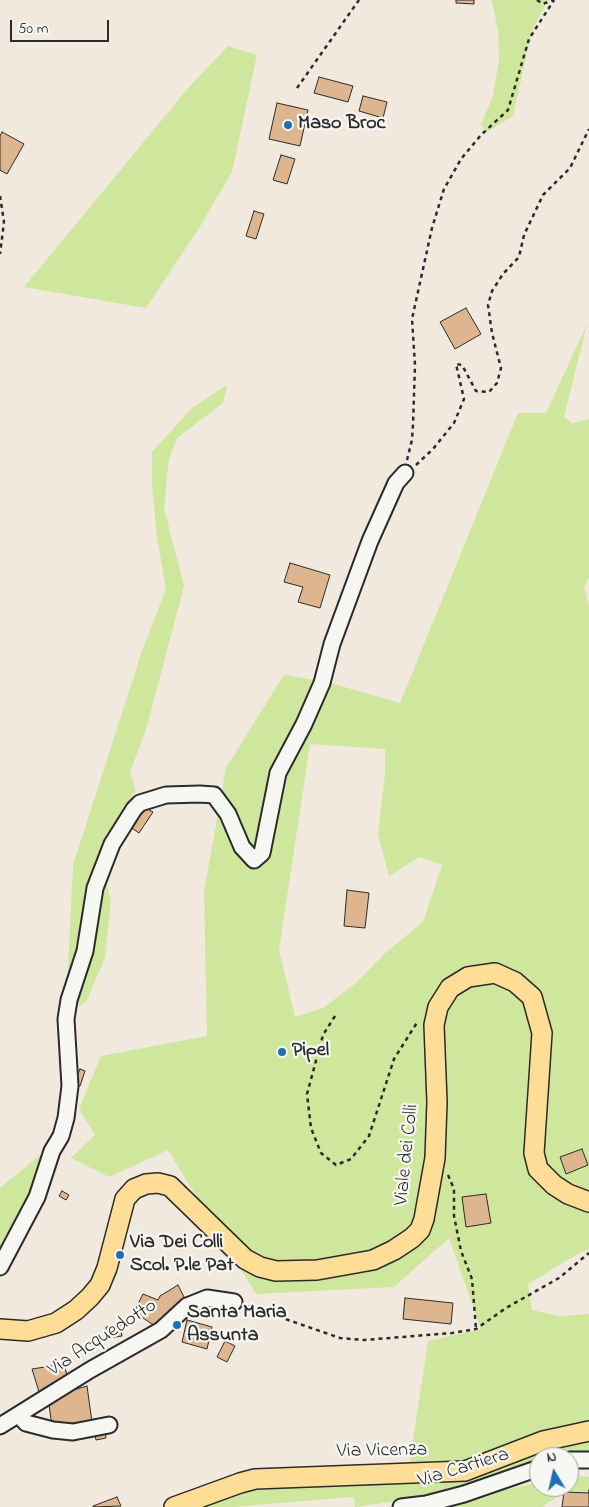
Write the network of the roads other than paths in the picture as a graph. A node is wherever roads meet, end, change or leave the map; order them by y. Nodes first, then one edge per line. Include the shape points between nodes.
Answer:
1 (401, 478) road end
2 (589, 1202) edge
3 (0, 1267) edge
4 (234, 1302) road end
5 (0, 1329) edge
6 (20, 1415) junction
7 (0, 1426) edge
8 (109, 1426) dead end
9 (589, 1431) edge
10 (529, 1471) edge
11 (174, 1507) edge
12 (401, 1507) edge

1 - 3 street via 370,541 322,683 278,773 262,852 254,860 242,846 228,814 214,795 200,794 166,795 140,803 112,844 95,888 85,951 69,1000 66,1020 70,1086 66,1118 36,1197
2 - 5 main road, Viale dei Colli via 554,1185 538,1169 534,1153 542,1033 532,997 515,982 495,973 468,977 450,988 438,1007 433,1041 437,1102 434,1158 424,1219 412,1238 373,1260 317,1270 276,1271 245,1259 170,1186 146,1184 134,1189 125,1199 107,1268 90,1297 56,1323 28,1331
4 - 6 street, Via Acquedotto via 207,1298 187,1306 161,1330
6 - 7 street, Via Acquedotto
6 - 8 street via 26,1423 52,1430 73,1432
9 - 11 main road, Via Vicenza via 543,1442 465,1470 255,1480
10 - 12 street, Via Cartiera via 464,1494

